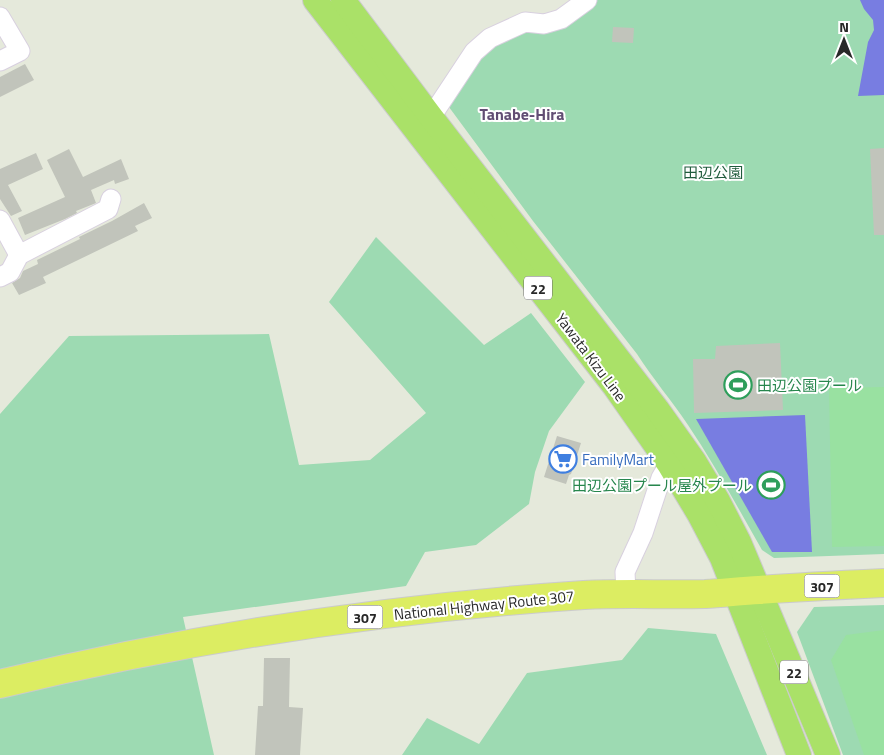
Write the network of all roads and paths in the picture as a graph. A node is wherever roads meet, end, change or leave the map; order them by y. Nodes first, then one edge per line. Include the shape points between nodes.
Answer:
1 (315, 0) edge
2 (343, 0) edge
3 (587, 0) edge
4 (0, 17) edge
5 (0, 61) edge
6 (431, 117) junction
7 (111, 199) dead end
8 (0, 220) edge
9 (20, 255) junction
10 (0, 277) edge
11 (669, 464) junction
12 (884, 583) edge
13 (748, 591) junction
14 (626, 594) junction
15 (0, 684) edge
16 (799, 755) edge
17 (828, 755) edge

1 - 11 main road, Yawata Kizu Line / 22 via 615,387
2 - 6 main road, Yawata Kizu Line / 22
3 - 6 street via 561,19 544,24 525,22 490,38 474,52
4 - 5 street via 20,51
6 - 13 main road, Yawata Kizu Line / 22 via 694,460 739,542
7 - 9 street via 108,209
8 - 9 street
9 - 10 street via 10,272
11 - 13 main road, Yawata Kizu Line / 22 via 722,558
11 - 14 street via 625,572
12 - 13 highway, National Highway Route 307 / 307
13 - 14 highway, National Highway Route 307 / 307
13 - 16 main road, Yawata Kizu Line / 22
13 - 17 main road, Yawata Kizu Line / 22
14 - 15 highway, National Highway Route 307 / 307 via 459,606 303,625 183,645

